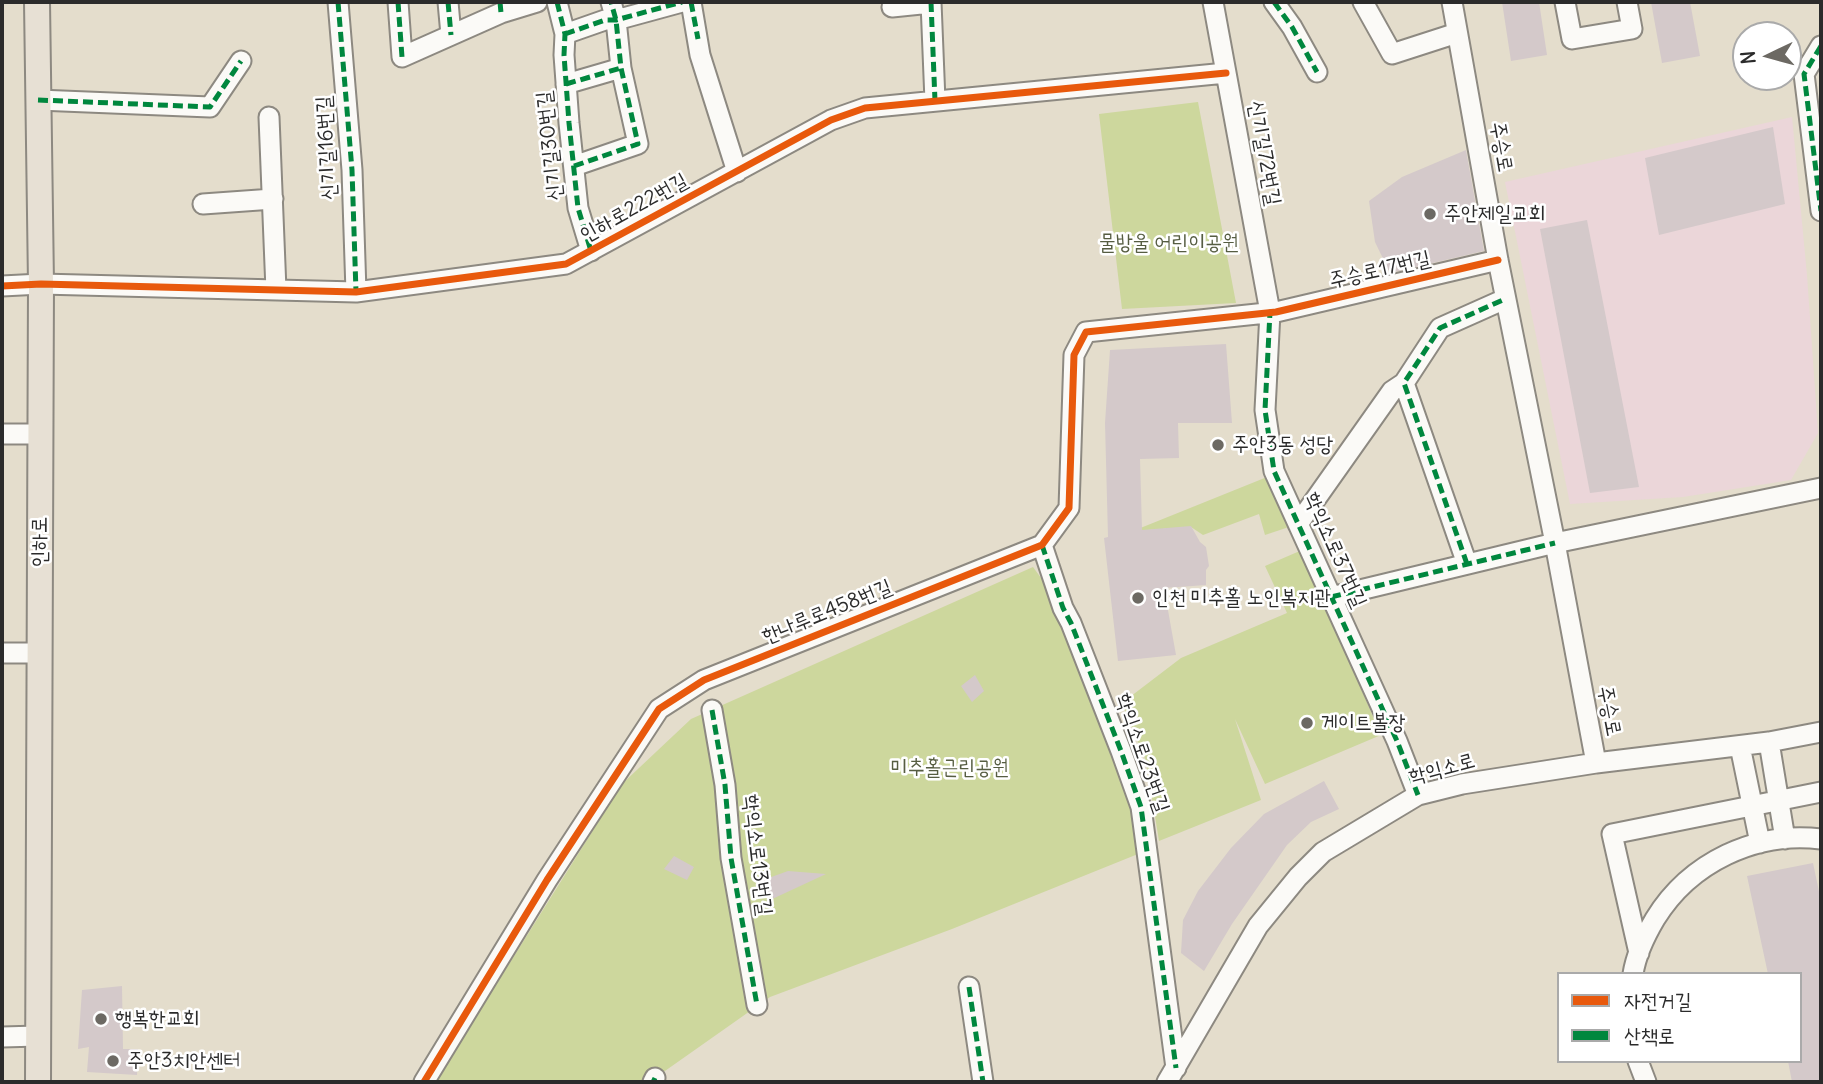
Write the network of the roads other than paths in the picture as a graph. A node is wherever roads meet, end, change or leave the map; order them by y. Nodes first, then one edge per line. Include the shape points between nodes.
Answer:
1 (37, 2) edge
2 (338, 2) edge
3 (398, 2) edge
4 (448, 2) edge
5 (537, 2) edge
6 (557, 2) edge
7 (682, 2) edge
8 (691, 2) edge
9 (931, 2) edge
10 (1213, 2) edge
11 (1274, 2) edge
12 (1363, 2) edge
13 (1452, 2) edge
14 (1565, 2) edge
15 (1627, 2) edge
16 (500, 7) edge
17 (892, 7) dead end
18 (614, 11) edge
19 (1457, 33) junction
20 (565, 34) junction
21 (451, 35) junction
22 (1821, 46) edge
23 (241, 61) dead end
24 (621, 68) junction
25 (1317, 72) dead end
26 (1226, 73) junction
27 (566, 84) junction
28 (38, 100) junction
29 (935, 101) junction
30 (269, 117) dead end
31 (574, 166) junction
32 (737, 172) junction
33 (273, 199) junction
34 (203, 204) dead end
35 (1821, 211) edge
36 (591, 251) junction
37 (1498, 260) junction
38 (41, 285) junction
39 (2, 286) edge
40 (276, 290) junction
41 (356, 292) junction
42 (1505, 299) junction
43 (1270, 312) junction
44 (1404, 383) junction
45 (2, 434) edge
46 (40, 434) junction
47 (1821, 488) edge
48 (1298, 524) junction
49 (1555, 543) junction
50 (1042, 545) junction
51 (1467, 564) junction
52 (1331, 597) junction
53 (2, 653) edge
54 (39, 653) junction
55 (712, 710) dead end
56 (1821, 732) edge
57 (1769, 741) junction
58 (1740, 746) junction
59 (1596, 763) junction
60 (1821, 792) edge
61 (1418, 795) junction
62 (1779, 800) junction
63 (1751, 806) junction
64 (1785, 839) junction
65 (1821, 839) edge
66 (1760, 843) junction
67 (1639, 953) junction
68 (1634, 972) edge
69 (969, 987) dead end
70 (757, 1005) dead end
71 (38, 1036) junction
72 (2, 1037) edge
73 (1639, 1063) edge
74 (1172, 1075) edge
75 (38, 1082) edge
76 (424, 1082) edge
77 (983, 1082) edge
78 (1646, 1082) edge

1 - 28 main road, 인하로
2 - 41 street, 신기길16번길 via 352,170
3 - 21 street via 402,57
4 - 21 street
5 - 16 street
6 - 20 street, 신기길30번길
7 - 18 street
8 - 32 street via 700,55
9 - 17 street
9 - 29 street
10 - 26 street, 신기길72번길
11 - 25 street
12 - 19 street via 1392,54
13 - 19 street, 주승로
14 - 15 street via 1572,39 1632,29
16 - 21 street
18 - 20 street via 605,20
18 - 24 street
19 - 37 street, 주승로
20 - 27 street, 신기길30번길
22 - 35 street via 1804,75
23 - 28 street via 210,107
24 - 27 street
24 - 31 street via 638,144
26 - 29 street, 인하로222번길
26 - 43 street, 신기길72번길
27 - 31 street, 신기길30번길
28 - 38 main road, 인하로
29 - 32 street, 인하로222번길 via 865,108 831,120
30 - 33 street
31 - 36 street, 신기길30번길 via 578,208
32 - 36 street, 인하로222번길
33 - 34 street
33 - 40 street
36 - 41 street, 인하로222번길 via 566,264
37 - 42 street, 주승로
37 - 43 street, 주승로17번길
38 - 39 street, 인하로222번길
38 - 40 street, 인하로222번길
38 - 46 main road, 인하로
40 - 41 street, 인하로222번길
42 - 44 street via 1440,328
42 - 49 street, 주승로
43 - 48 street, 학익소로37번길 via 1265,410 1274,471
43 - 50 street via 1086,332 1074,355 1069,508
44 - 48 street via 1392,391
44 - 51 street
45 - 46 street
46 - 54 main road, 인하로
47 - 49 street
48 - 52 street, 학익소로37번길
49 - 51 street
49 - 59 street, 주승로
50 - 74 street, 학익소로23번길 via 1141,807
50 - 76 street, 한나루로458번길 via 704,680 659,709 547,880
51 - 52 street
52 - 61 street, 학익소로37번길
53 - 54 street
54 - 71 main road, 인하로
55 - 70 street, 학익소로13번길 via 731,858
56 - 57 street, 학익소로
57 - 58 street, 학익소로
57 - 62 street
58 - 59 street, 학익소로
58 - 63 street
59 - 61 street, 학익소로 via 1462,783
60 - 62 street
61 - 74 street, 학익소로 via 1323,852 1298,877 1258,926
62 - 63 street
62 - 64 street
63 - 66 street
63 - 67 street via 1612,834
64 - 65 street
64 - 66 street
66 - 67 street via 1711,862 1685,882 1663,906
67 - 68 street
69 - 77 street
71 - 72 street
71 - 75 main road, 인하로
73 - 78 street

